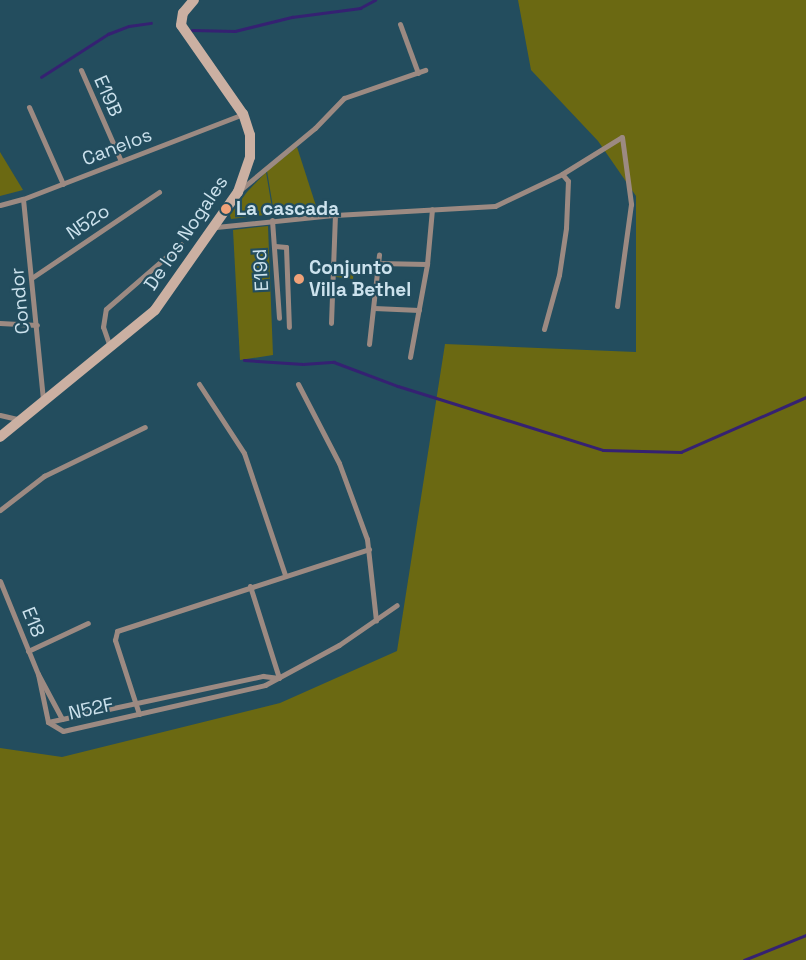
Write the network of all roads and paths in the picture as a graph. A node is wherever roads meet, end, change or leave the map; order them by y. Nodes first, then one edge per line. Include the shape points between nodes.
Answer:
1 (194, 0) edge
2 (400, 24) dead end
3 (80, 70) dead end
4 (425, 70) dead end
5 (418, 73) junction
6 (29, 107) dead end
7 (243, 114) junction
8 (121, 161) junction
9 (562, 174) junction
10 (63, 184) junction
11 (160, 192) dead end
12 (238, 192) junction
13 (24, 199) junction
14 (0, 205) edge
15 (432, 209) junction
16 (336, 215) junction
17 (272, 220) junction
18 (215, 227) junction
19 (181, 244) dead end
20 (275, 246) junction
21 (379, 254) dead end
22 (378, 263) junction
23 (427, 264) junction
24 (33, 277) junction
25 (617, 306) dead end
26 (374, 308) junction
27 (419, 310) junction
28 (278, 318) dead end
29 (0, 323) edge
30 (331, 323) dead end
31 (37, 325) junction
32 (289, 327) dead end
33 (544, 329) dead end
34 (109, 344) junction
35 (369, 344) dead end
36 (410, 357) dead end
37 (199, 384) dead end
38 (298, 384) dead end
39 (43, 400) junction
40 (0, 414) edge
41 (21, 420) junction
42 (146, 427) dead end
43 (0, 437) edge
44 (0, 510) edge
45 (369, 549) junction
46 (285, 575) junction
47 (0, 581) edge
48 (250, 586) junction
49 (396, 605) dead end
50 (376, 621) junction
51 (88, 623) dead end
52 (28, 651) junction
53 (38, 674) junction
54 (279, 678) junction
55 (136, 704) junction
56 (139, 714) junction
57 (62, 720) junction
58 (48, 722) junction

1 - 7 street, De los Nogales via 184,13 181,25
2 - 5 street
3 - 8 street, E19B
4 - 5 street
5 - 12 street via 344,98 315,128
6 - 10 street
7 - 8 street, Canelos
7 - 12 street, De los Nogales via 250,135 250,157
8 - 10 street, Canelos
9 - 15 street via 504,204
9 - 25 street via 622,137 631,204
9 - 33 street via 568,181 566,228 559,275
10 - 13 street, Canelos
11 - 24 street, N52o
12 - 18 street, De los Nogales
13 - 14 street, Canelos
13 - 24 street, Condor
15 - 16 street
15 - 23 street
16 - 17 street
16 - 30 street
17 - 18 street
17 - 20 street, E19d
18 - 34 street, De los Nogales via 155,310
19 - 34 street via 106,309 104,327
20 - 28 street, E19d
20 - 32 street via 286,247
21 - 22 street
22 - 23 street
22 - 26 street
23 - 27 street
24 - 31 street, Condor
26 - 27 street
26 - 35 street
27 - 36 street
29 - 31 street
31 - 39 street, Condor
34 - 39 street, De los Nogales
37 - 46 street via 244,453
38 - 45 street via 339,463
39 - 41 street, De los Nogales
40 - 41 street
41 - 43 street, De los Nogales
42 - 44 street via 44,476
45 - 46 street
45 - 50 street
46 - 48 street
47 - 52 street, E18
48 - 54 street
48 - 55 street via 117,631 115,640
49 - 50 street, N52F
50 - 54 street, N52F
51 - 52 street
52 - 53 street, E18
53 - 57 street, N52F
53 - 58 street, N52F
54 - 55 street, N52F via 263,676
54 - 56 street, N52F via 265,685
55 - 56 street
55 - 57 street, N52F
56 - 58 street, N52F via 63,731
57 - 58 street

